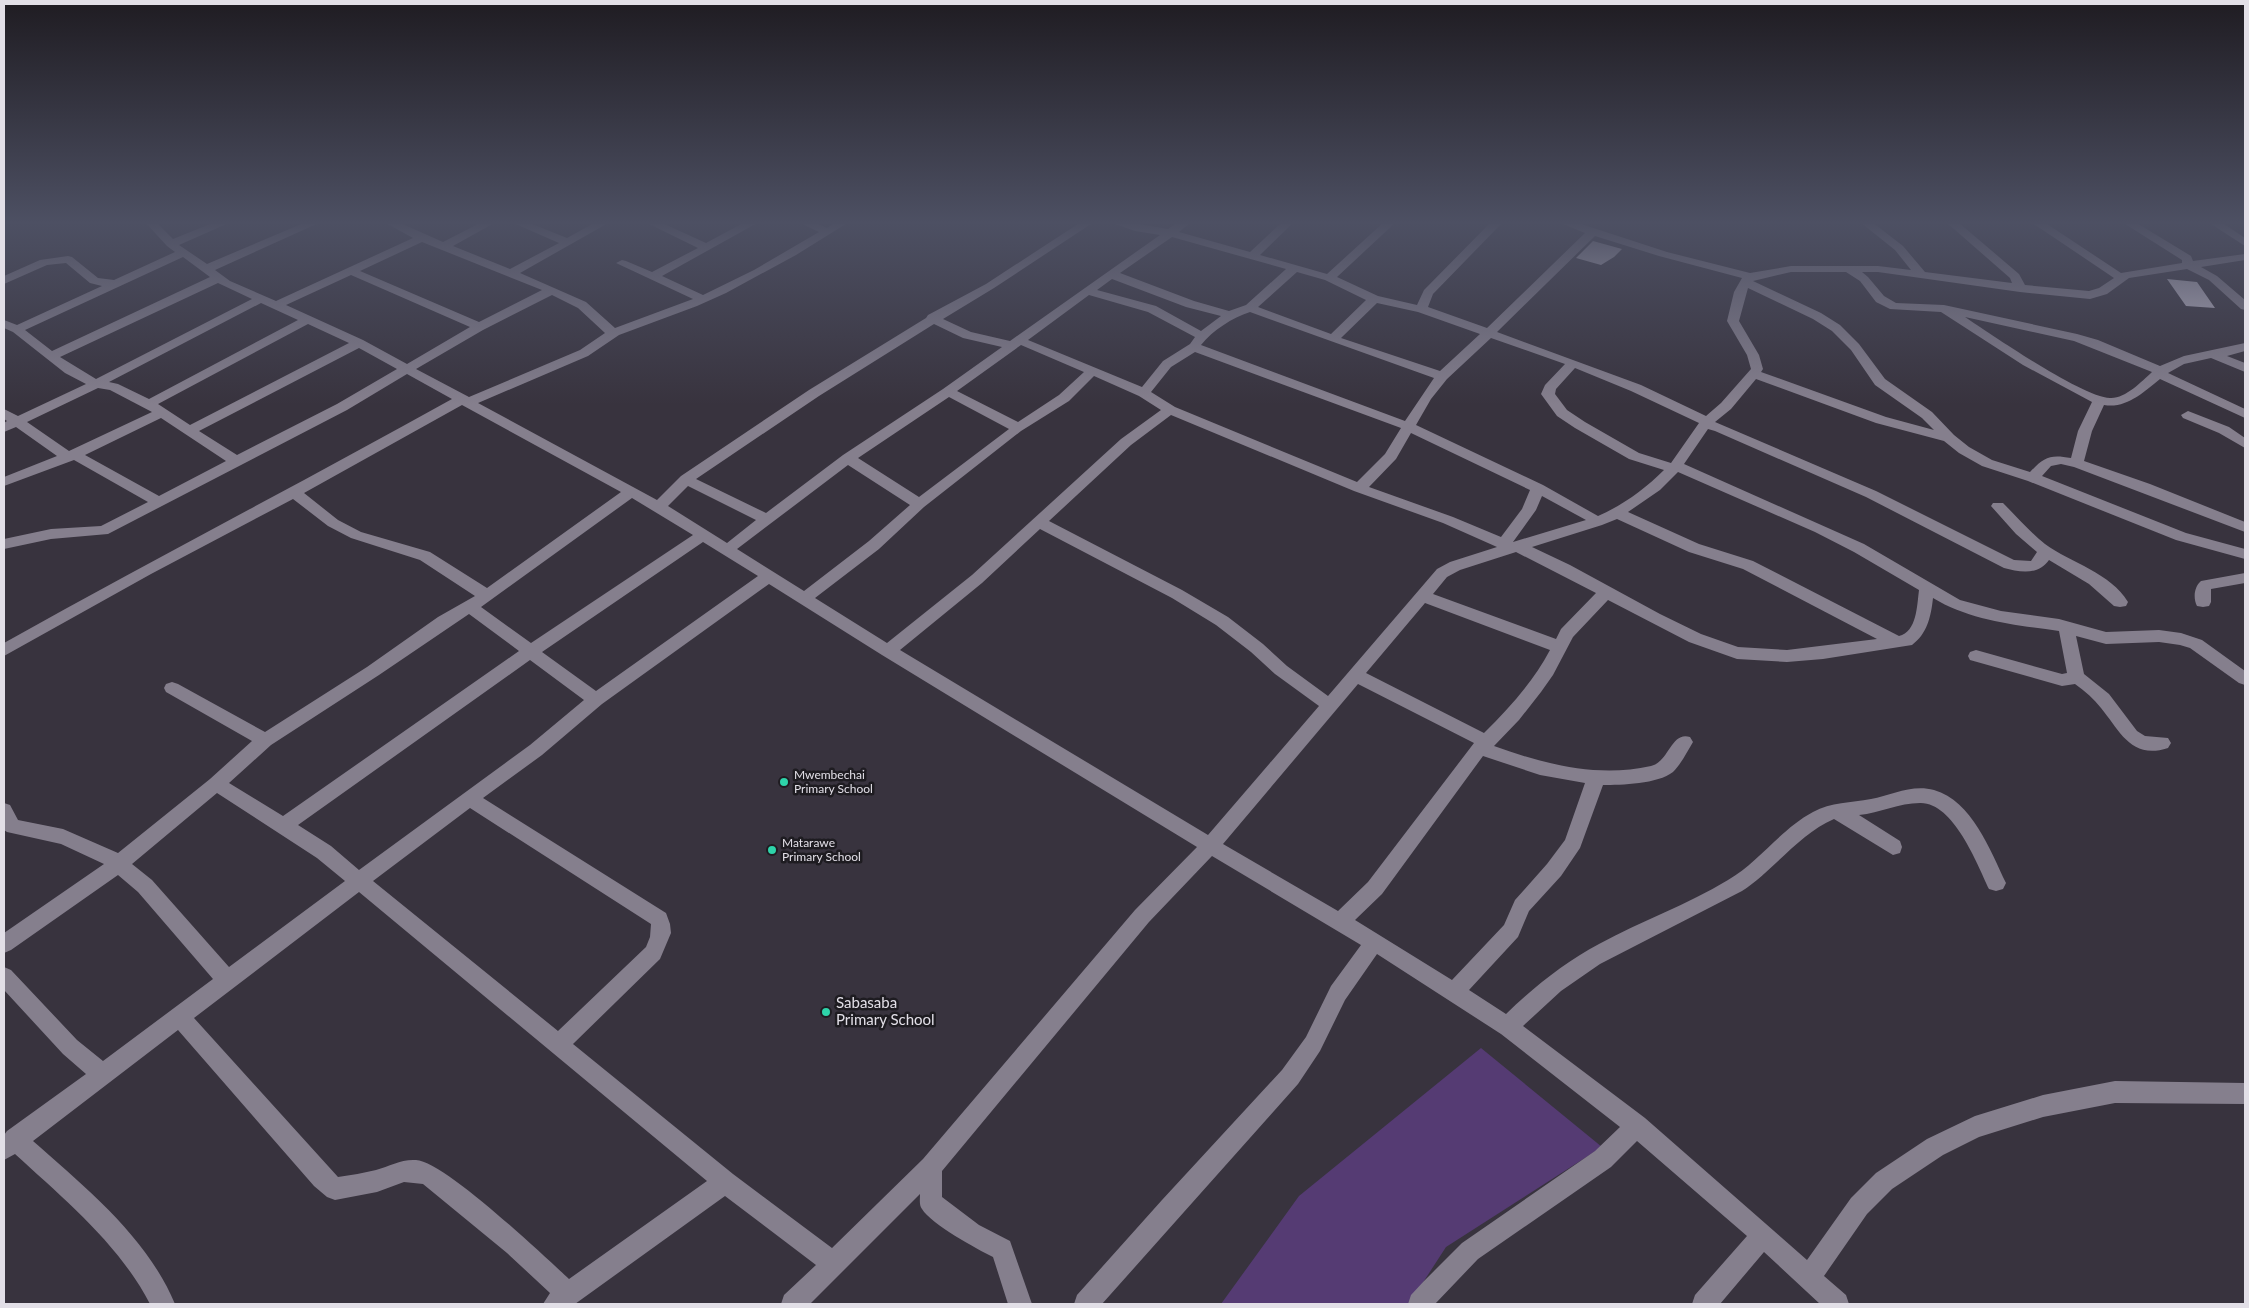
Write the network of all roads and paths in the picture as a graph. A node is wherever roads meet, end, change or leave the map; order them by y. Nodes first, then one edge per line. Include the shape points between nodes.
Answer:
1 (99, 283) edge
2 (194, 283) edge
3 (230, 283) edge
4 (319, 283) edge
5 (379, 283) edge
6 (534, 283) edge
7 (666, 283) edge
8 (736, 283) edge
9 (995, 283) edge
10 (1098, 283) edge
11 (1134, 283) edge
12 (1280, 283) edge
13 (1341, 283) edge
14 (1438, 283) edge
15 (1540, 283) edge
16 (1746, 283) edge
17 (1756, 283) edge
18 (1868, 283) edge
19 (1985, 283) edge
20 (2018, 283) edge
21 (2114, 283) edge
22 (2219, 283) edge
23 (115, 284) joint
24 (2020, 288) junction
25 (552, 290) junction
26 (1088, 291) junction
27 (703, 299) junction
28 (1374, 299) junction
29 (269, 302) junction
30 (2245, 306) edge
31 (1250, 308) junction
32 (1421, 309) junction
33 (1944, 309) junction
34 (1230, 315) junction
35 (932, 318) junction
36 (308, 319) junction
37 (4, 324) edge
38 (479, 327) junction
39 (17, 329) junction
40 (613, 333) junction
41 (1489, 334) junction
42 (1202, 336) junction
43 (1333, 339) junction
44 (359, 343) junction
45 (1016, 343) junction
46 (1194, 347) junction
47 (2245, 347) edge
48 (2212, 354) junction
49 (51, 356) junction
50 (1573, 363) junction
51 (2245, 368) edge
52 (408, 369) junction
53 (1092, 370) junction
54 (2161, 373) junction
55 (1754, 374) junction
56 (1442, 376) junction
57 (96, 384) junction
58 (948, 392) junction
59 (1144, 393) junction
60 (466, 400) junction
61 (2099, 401) junction
62 (149, 404) junction
63 (1170, 410) junction
64 (4, 413) edge
65 (161, 413) junction
66 (2245, 414) edge
67 (2188, 416) dead end
68 (17, 422) junction
69 (1706, 423) junction
70 (1407, 426) junction
71 (4, 428) edge
72 (1016, 429) junction
73 (190, 430) junction
74 (1949, 438) junction
75 (2245, 444) edge
76 (66, 456) junction
77 (848, 458) junction
78 (236, 461) junction
79 (2077, 463) junction
80 (1675, 467) junction
81 (2033, 478) junction
82 (686, 479) junction
83 (4, 482) edge
84 (1359, 488) junction
85 (1538, 488) junction
86 (631, 492) junction
87 (294, 493) junction
88 (160, 502) junction
89 (919, 504) junction
90 (1998, 506) dead end
91 (659, 507) junction
92 (1618, 513) junction
93 (767, 520) junction
94 (1597, 522) junction
95 (1040, 523) junction
96 (2245, 527) edge
97 (703, 535) junction
98 (4, 544) edge
99 (1511, 546) junction
100 (728, 549) junction
101 (2046, 551) junction
102 (2245, 554) edge
103 (768, 577) junction
104 (2245, 578) edge
105 (1927, 589) junction
106 (1606, 592) junction
107 (487, 596) junction
108 (1421, 596) junction
109 (805, 598) junction
110 (2120, 602) dead end
111 (2203, 602) dead end
112 (469, 606) junction
113 (2067, 628) junction
114 (1896, 642) junction
115 (1560, 647) junction
116 (4, 650) edge
117 (531, 651) junction
118 (888, 651) junction
119 (1976, 656) dead end
120 (1354, 675) junction
121 (2076, 677) junction
122 (2245, 679) edge
123 (172, 688) dead end
124 (596, 700) junction
125 (1329, 705) junction
126 (265, 740) junction
127 (1684, 742) dead end
128 (2162, 743) dead end
129 (1484, 745) junction
130 (1596, 778) junction
131 (216, 784) junction
132 (469, 798) junction
133 (4, 810) edge
134 (1838, 811) junction
135 (284, 825) junction
136 (1210, 846) junction
137 (1893, 848) dead end
138 (119, 864) junction
139 (360, 883) junction
140 (1996, 883) dead end
141 (1340, 922) junction
142 (1374, 942) junction
143 (4, 944) edge
144 (4, 976) edge
145 (228, 980) junction
146 (1454, 992) junction
147 (179, 1017) junction
148 (1508, 1027) junction
149 (559, 1044) junction
150 (103, 1075) junction
151 (2245, 1094) edge
152 (1638, 1126) junction
153 (9, 1144) edge
154 (931, 1167) junction
155 (725, 1182) junction
156 (1762, 1235) junction
157 (834, 1264) junction
158 (1809, 1277) junction
159 (562, 1299) edge
160 (163, 1304) edge
161 (793, 1304) edge
162 (1020, 1304) edge
163 (1086, 1304) edge
164 (1420, 1304) edge
165 (1704, 1304) edge
166 (1837, 1304) edge

1 - 23 street
2 - 49 street
3 - 29 street
4 - 29 street
5 - 38 street
6 - 25 street
7 - 27 street
8 - 27 street
9 - 35 street
10 - 26 street
11 - 34 street
12 - 31 street
13 - 28 street
14 - 32 street via 1428,293
15 - 41 street
16 - 55 street via 1739,294 1733,321 1753,356 1757,369
17 - 74 street via 1836,328 1855,347 1880,382 1927,415
18 - 33 street via 1886,304
19 - 24 street
20 - 24 street
21 - 24 street via 2090,295
22 - 30 street
23 - 39 street
25 - 38 street
25 - 40 street via 582,306
26 - 42 street via 1152,309
26 - 45 street
27 - 40 street
28 - 32 street
28 - 43 street
29 - 36 street
29 - 57 street
31 - 34 street
31 - 43 street
32 - 41 street
33 - 54 street via 2094,343
33 - 61 street via 2024,360
34 - 42 street
35 - 45 street via 967,335
35 - 82 street
36 - 44 street
36 - 62 street
37 - 39 street
38 - 52 street
39 - 49 street
40 - 60 street via 584,353
41 - 50 street
41 - 56 street
42 - 46 street
43 - 56 street
44 - 52 street
44 - 73 street
45 - 53 street
45 - 58 street
46 - 59 street via 1167,364
46 - 70 street
47 - 48 street
48 - 51 street
48 - 54 street via 2170,365
49 - 57 street
50 - 69 street via 1636,388
50 - 80 street via 1548,394 1562,413 1634,456
52 - 60 street
52 - 78 street
53 - 59 street
53 - 72 street via 1064,398
54 - 61 street via 2140,390 2117,401
54 - 66 street
55 - 69 street
55 - 74 street via 1881,420
56 - 70 street
57 - 62 street via 113,386
57 - 68 street
58 - 72 street via 1003,419
58 - 77 street
59 - 63 street
60 - 86 street
60 - 87 street
61 - 79 street via 2082,436
62 - 65 street
63 - 84 street
63 - 95 street via 1126,442
64 - 68 street
65 - 73 street
65 - 76 street
67 - 75 street via 2224,430
68 - 71 street
68 - 76 street
69 - 80 street
69 - 101 street via 1862,490 2009,564 2034,566
70 - 84 street via 1391,456
70 - 85 street
72 - 89 street
73 - 78 street
74 - 81 street via 1987,463
76 - 83 street
76 - 88 street via 76,455
77 - 89 street
77 - 93 street
78 - 88 street
79 - 81 street via 2047,462
79 - 96 street via 2145,486
80 - 92 street
80 - 105 street via 1812,525 1859,548
81 - 102 street via 2181,537
82 - 91 street
82 - 93 street
84 - 99 street
85 - 94 street
85 - 99 street
86 - 91 street
86 - 107 street
87 - 107 street via 333,523 356,535 425,556
87 - 116 street via 205,538
88 - 98 street via 103,531 51,534
89 - 109 street via 874,545
90 - 101 street
91 - 97 street
92 - 94 street
92 - 114 street via 1694,548 1754,568
93 - 100 street
94 - 99 street
95 - 118 street via 977,580
95 - 125 street via 1222,621
97 - 100 street
97 - 117 street
99 - 106 street via 1565,569
99 - 108 street via 1442,573
100 - 103 street
101 - 110 street via 2099,582
103 - 109 street
103 - 124 street
104 - 111 street via 2206,585 2202,588
105 - 113 street via 1955,604 2002,618
105 - 114 street via 1919,630 1906,641
106 - 114 street via 1695,638 1737,653 1787,656
106 - 115 street via 1567,633
107 - 112 street
108 - 115 street
108 - 120 street
109 - 118 street
112 - 117 street
112 - 126 street
113 - 121 street
113 - 122 street via 2106,638 2159,636 2181,639 2196,644
115 - 129 street via 1535,688
117 - 124 street
117 - 135 street
118 - 136 street
119 - 121 street via 2062,680
120 - 125 street
120 - 129 street
121 - 128 street via 2096,691 2129,735 2142,743
123 - 126 street
124 - 132 street via 536,750
125 - 136 street
126 - 131 street
127 - 130 street via 1669,765 1657,772 1626,778
129 - 130 street via 1543,769
129 - 141 street via 1460,771 1375,888
130 - 146 street via 1573,843 1522,906 1511,931
131 - 135 street
131 - 138 street
132 - 139 street
132 - 149 street via 659,919 662,927 652,953
133 - 138 street via 5,818 13,827 64,837 93,848
134 - 137 street
134 - 140 street via 1917,796 1940,799 1949,804 1971,835
134 - 148 street via 1829,813 1790,839 1752,874 1713,898 1605,951 1556,984
135 - 139 street via 324,852
136 - 141 street
136 - 154 street via 1142,916
138 - 143 street
138 - 145 street via 145,886
139 - 145 street
139 - 149 street
141 - 142 street
142 - 146 street
142 - 163 street via 1338,992 1312,1044 1290,1077
144 - 150 street via 70,1047
145 - 147 street
146 - 148 street
147 - 150 street
147 - 159 street via 335,1189 377,1181 404,1171 419,1171 431,1176 515,1245
148 - 152 street
149 - 155 street
150 - 153 street
151 - 158 street via 2114,1092 2043,1106 1975,1127 1935,1147 1884,1181 1859,1206
152 - 156 street
152 - 164 street via 1603,1159 1470,1251
153 - 160 street via 62,1182 113,1234 146,1274
154 - 157 street
154 - 162 street via 931,1203 972,1233 1002,1249
155 - 157 street
155 - 159 street
156 - 158 street
156 - 165 street
157 - 161 street
158 - 166 street

